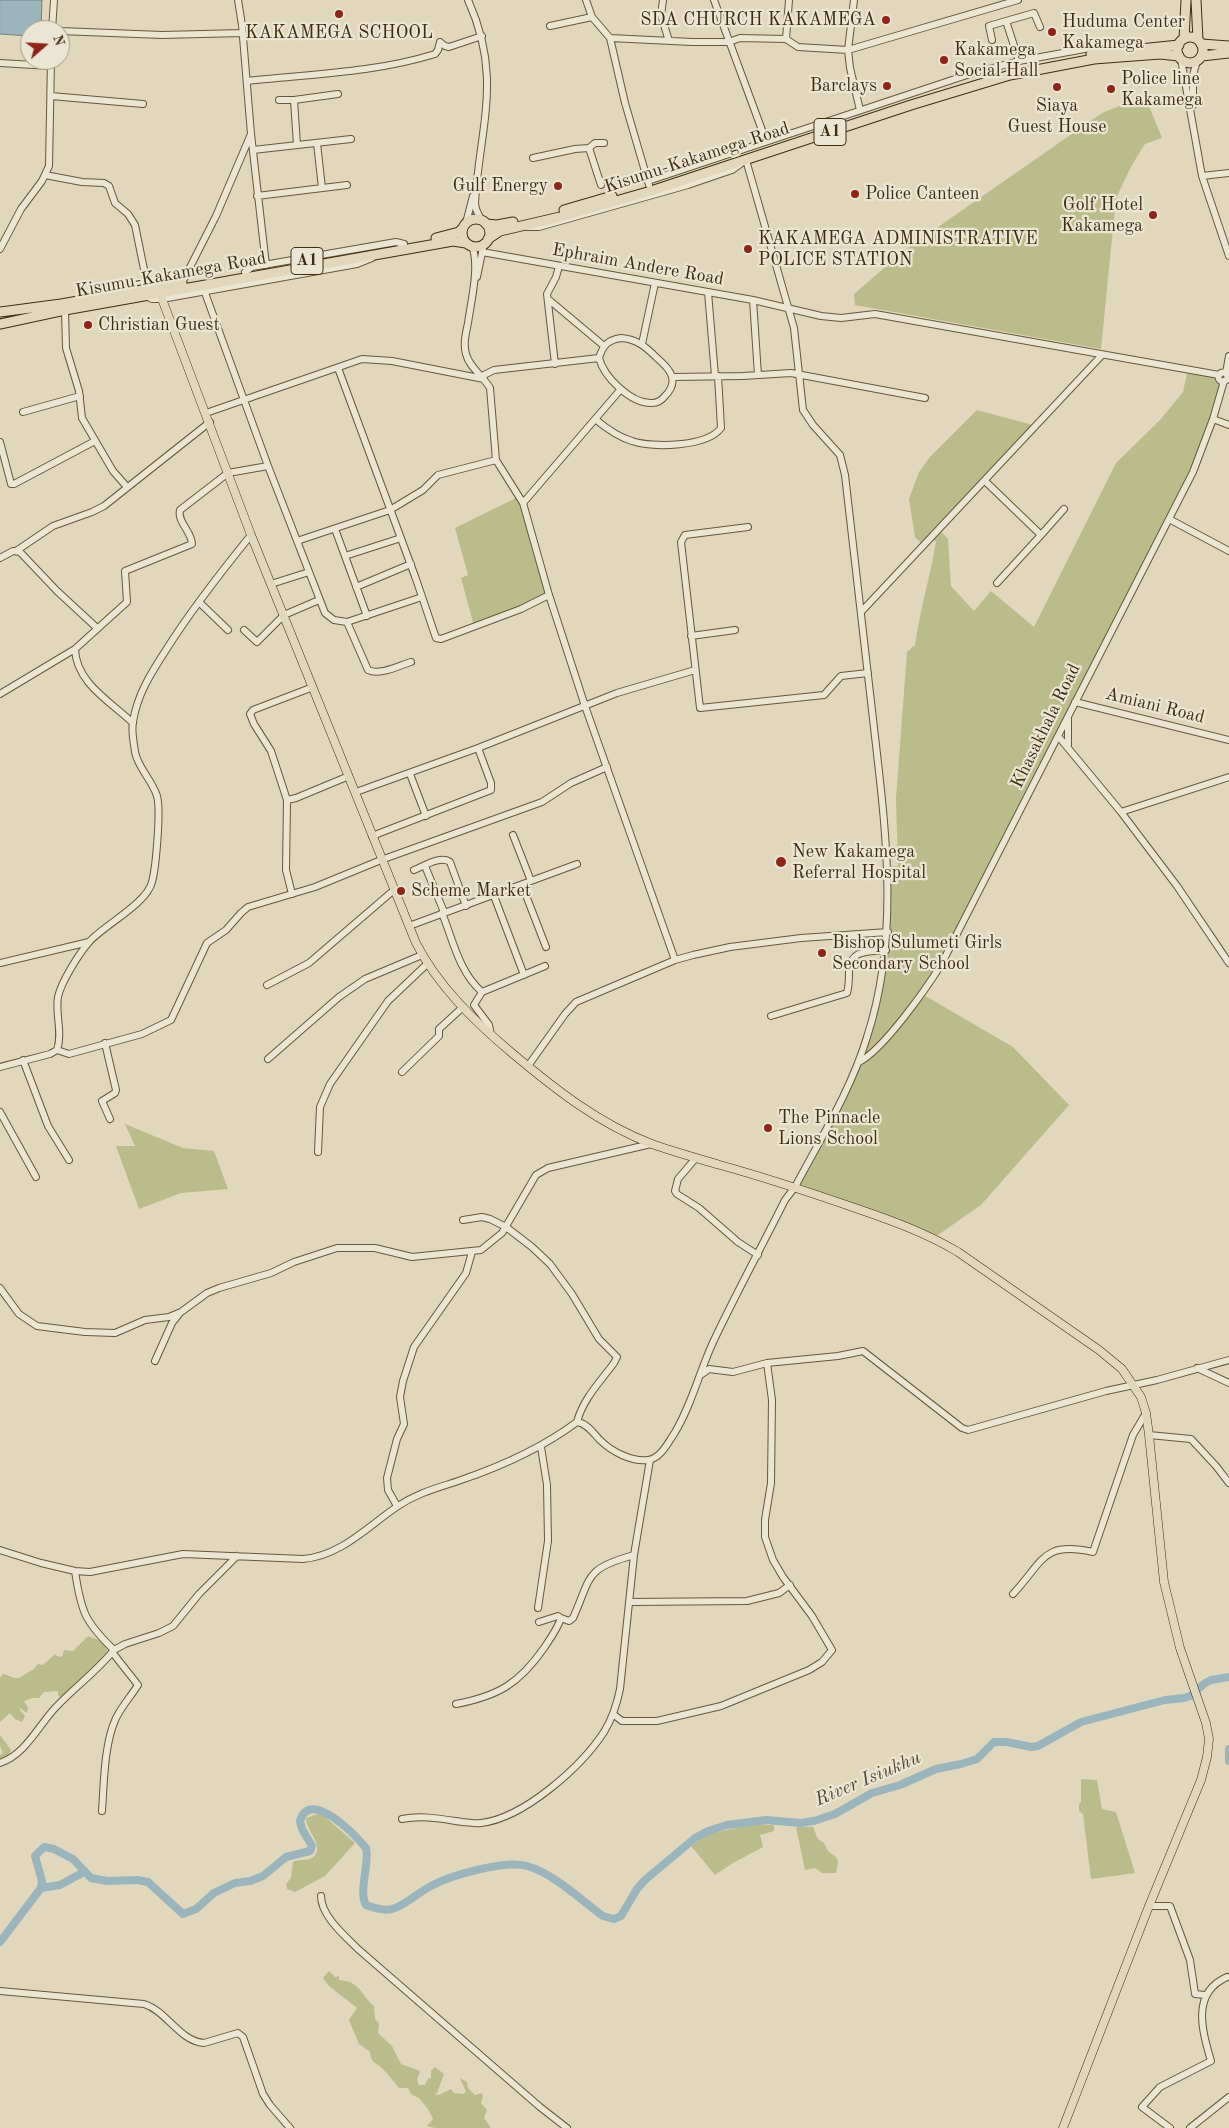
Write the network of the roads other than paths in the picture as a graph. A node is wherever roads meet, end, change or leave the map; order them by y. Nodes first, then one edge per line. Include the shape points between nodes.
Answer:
1 (54, 0) edge
2 (238, 0) edge
3 (468, 0) edge
4 (586, 0) edge
5 (663, 0) edge
6 (714, 0) edge
7 (789, 0) edge
8 (854, 0) edge
9 (1018, 0) edge
10 (1191, 2) edge
11 (592, 17) junction
12 (53, 20) edge
13 (1006, 21) junction
14 (550, 26) dead end
15 (1040, 27) dead end
16 (70, 30) edge
17 (242, 33) junction
18 (482, 36) junction
19 (610, 38) junction
20 (786, 38) junction
21 (992, 40) dead end
22 (669, 41) junction
23 (729, 42) junction
24 (1181, 42) junction
25 (1200, 42) junction
26 (1229, 46) edge
27 (848, 50) junction
28 (1103, 52) junction
29 (1229, 54) edge
30 (1180, 58) junction
31 (1199, 58) junction
32 (1019, 61) junction
33 (0, 63) edge
34 (20, 63) edge
35 (51, 70) edge
36 (247, 81) junction
37 (338, 94) dead end
38 (51, 96) junction
39 (279, 100) dead end
40 (294, 100) junction
41 (890, 100) junction
42 (902, 102) junction
43 (143, 104) dead end
44 (860, 110) junction
45 (1195, 131) junction
46 (251, 134) junction
47 (351, 139) dead end
48 (766, 141) junction
49 (317, 143) junction
50 (604, 143) dead end
51 (297, 145) junction
52 (589, 148) junction
53 (253, 150) junction
54 (534, 158) dead end
55 (746, 160) junction
56 (478, 172) junction
57 (1229, 173) edge
58 (45, 175) junction
59 (1202, 176) junction
60 (649, 183) junction
61 (601, 184) dead end
62 (347, 185) dead end
63 (322, 188) junction
64 (258, 196) junction
65 (483, 222) junction
66 (465, 225) junction
67 (404, 244) junction
68 (469, 244) junction
69 (485, 245) junction
70 (0, 249) edge
71 (375, 256) junction
72 (1229, 256) edge
73 (266, 264) junction
74 (559, 266) junction
75 (245, 272) junction
76 (182, 283) junction
77 (655, 283) junction
78 (204, 290) junction
79 (147, 292) junction
80 (708, 292) junction
81 (472, 296) junction
82 (162, 299) junction
83 (548, 299) junction
84 (753, 300) junction
85 (789, 308) junction
86 (65, 310) junction
87 (0, 312) edge
88 (0, 324) edge
89 (642, 344) junction
90 (604, 346) junction
91 (1102, 355) junction
92 (1229, 356) edge
93 (598, 358) junction
94 (555, 364) junction
95 (338, 368) junction
96 (758, 375) junction
97 (799, 375) junction
98 (673, 376) junction
99 (717, 376) junction
100 (483, 378) junction
101 (1225, 378) edge
102 (620, 389) junction
103 (80, 396) junction
104 (924, 398) dead end
105 (244, 399) junction
106 (23, 412) dead end
107 (206, 413) junction
108 (596, 419) junction
109 (1214, 419) junction
110 (210, 422) junction
111 (1228, 423) edge
112 (95, 441) junction
113 (0, 442) edge
114 (496, 460) junction
115 (268, 466) junction
116 (228, 473) junction
117 (985, 481) junction
118 (128, 487) junction
119 (523, 503) junction
120 (1064, 509) dead end
121 (390, 510) junction
122 (1169, 519) junction
123 (748, 527) dead end
124 (335, 529) junction
125 (251, 535) junction
126 (1041, 535) junction
127 (401, 538) junction
128 (297, 541) junction
129 (16, 551) junction
130 (1229, 551) edge
131 (345, 556) junction
132 (0, 558) edge
133 (410, 564) junction
134 (309, 572) junction
135 (997, 583) dead end
136 (271, 584) junction
137 (356, 586) junction
138 (549, 594) junction
139 (422, 597) junction
140 (319, 600) junction
141 (199, 602) junction
142 (860, 612) junction
143 (284, 615) junction
144 (367, 616) junction
145 (347, 622) junction
146 (97, 628) junction
147 (228, 630) dead end
148 (244, 630) dead end
149 (736, 630) dead end
150 (691, 636) junction
151 (75, 649) junction
152 (412, 662) dead end
153 (695, 670) junction
154 (868, 673) junction
155 (313, 688) junction
156 (0, 694) edge
157 (1074, 702) junction
158 (585, 706) junction
159 (1068, 717) junction
160 (132, 723) junction
161 (1058, 736) junction
162 (1229, 740) edge
163 (1068, 745) junction
164 (478, 748) junction
165 (607, 767) junction
166 (410, 774) junction
167 (348, 776) junction
168 (1229, 777) edge
169 (356, 792) junction
170 (287, 800) junction
171 (1121, 812) junction
172 (426, 816) junction
173 (513, 835) dead end
174 (372, 836) junction
175 (381, 860) junction
176 (577, 864) dead end
177 (425, 866) junction
178 (414, 870) dead end
179 (531, 881) junction
180 (522, 885) junction
181 (394, 890) junction
182 (292, 894) junction
183 (494, 896) junction
184 (466, 906) junction
185 (443, 913) junction
186 (409, 926) junction
187 (888, 932) junction
188 (89, 942) junction
189 (546, 947) dead end
190 (886, 950) junction
191 (422, 955) junction
192 (674, 960) junction
193 (0, 963) edge
194 (427, 964) junction
195 (1229, 964) edge
196 (546, 966) dead end
197 (524, 975) junction
198 (267, 985) dead end
199 (482, 992) junction
200 (463, 1007) junction
201 (771, 1016) dead end
202 (491, 1035) junction
203 (105, 1043) junction
204 (57, 1050) junction
205 (268, 1059) dead end
206 (23, 1060) junction
207 (859, 1062) junction
208 (528, 1066) junction
209 (0, 1068) edge
210 (402, 1072) dead end
211 (0, 1112) edge
212 (110, 1119) dead end
213 (651, 1144) junction
214 (318, 1152) dead end
215 (696, 1159) junction
216 (69, 1160) dead end
217 (36, 1178) dead end
218 (795, 1187) junction
219 (463, 1220) dead end
220 (506, 1227) junction
221 (472, 1252) junction
222 (758, 1255) junction
223 (0, 1288) edge
224 (181, 1312) junction
225 (1229, 1360) edge
226 (155, 1361) dead end
227 (766, 1363) junction
228 (1197, 1368) junction
229 (702, 1374) junction
230 (1229, 1383) edge
231 (1133, 1384) junction
232 (1146, 1413) junction
233 (577, 1422) junction
234 (1149, 1435) junction
235 (541, 1446) junction
236 (650, 1460) junction
237 (1229, 1484) edge
238 (398, 1506) junction
239 (0, 1550) edge
240 (634, 1555) junction
241 (237, 1556) junction
242 (75, 1571) junction
243 (790, 1585) junction
244 (1014, 1594) dead end
245 (629, 1602) junction
246 (538, 1608) dead end
247 (561, 1618) junction
248 (538, 1622) dead end
249 (113, 1651) junction
250 (456, 1704) dead end
251 (613, 1714) junction
252 (0, 1763) edge
253 (102, 1811) dead end
254 (402, 1819) dead end
255 (321, 1896) dead end
256 (1149, 1906) junction
257 (1227, 1977) dead end
258 (0, 1991) edge
259 (1205, 1995) junction
260 (1229, 2097) edge
261 (290, 2128) edge
262 (568, 2128) edge
263 (1063, 2128) edge
264 (1170, 2128) edge
265 (1190, 2128) edge

1 - 12 street
2 - 17 street
3 - 18 street
4 - 11 street
5 - 22 street via 662,15
6 - 23 street
7 - 20 street
8 - 27 street
9 - 27 street
10 - 24 highway
10 - 25 highway
11 - 14 street
11 - 19 street
13 - 15 street via 1034,14
13 - 21 street via 989,26
13 - 32 street
16 - 17 street via 162,35
17 - 36 street
18 - 36 street via 449,47 440,42 435,54 395,65
18 - 56 street via 488,95
19 - 22 street
19 - 60 street
20 - 23 street via 740,38
20 - 27 street via 798,47
22 - 23 street
23 - 48 street
24 - 25 highway via 1191,37
24 - 28 highway, Kisumu-Kakamega Road / A1
24 - 30 highway
25 - 26 highway
25 - 31 highway via 1203,50
27 - 44 street
28 - 32 street via 1090,48
28 - 42 highway, Kisumu-Kakamega Road / A1 via 999,72
29 - 31 highway
30 - 31 highway via 1189,63
30 - 45 street
30 - 55 highway, Kisumu-Kakamega Road / A1 via 1160,54 1094,59 1010,75
31 - 45 street via 1192,87
32 - 41 street
33 - 34 street
35 - 38 street
36 - 46 street
37 - 40 street
38 - 43 street
38 - 58 street via 50,161
39 - 40 street
40 - 51 street
41 - 42 street
41 - 44 street
42 - 60 highway, Kisumu-Kakamega Road / A1
44 - 48 street
45 - 59 street
46 - 53 street
46 - 76 street via 216,216
47 - 49 street
48 - 60 street
49 - 51 street
49 - 63 street
50 - 52 street via 595,143
51 - 53 street
52 - 54 street
52 - 61 street
53 - 64 street
55 - 69 highway, Kisumu-Kakamega Road / A1 via 593,208 494,234
55 - 85 street
56 - 65 street via 475,203
56 - 66 street
57 - 59 street
58 - 70 street via 21,209
58 - 79 street via 109,186 115,203 135,225
59 - 72 street
60 - 65 highway, Kisumu-Kakamega Road / A1 via 537,217 497,225
62 - 63 street
63 - 64 street
64 - 73 street
65 - 66 highway via 472,220
65 - 69 highway via 489,229
66 - 67 highway, Kisumu-Kakamega Road / A1 via 451,235
66 - 68 highway via 462,234
67 - 73 street via 396,242
67 - 75 highway, Kisumu-Kakamega Road / A1
68 - 69 highway
68 - 71 highway, Kisumu-Kakamega Road / A1 via 454,241
68 - 81 street via 475,257
69 - 74 street, Ephraim Andere Road
69 - 81 street
71 - 78 street via 357,264
71 - 79 highway, Kisumu-Kakamega Road / A1
73 - 75 street
74 - 77 street, Ephraim Andere Road
74 - 83 street via 547,291
75 - 76 highway, Kisumu-Kakamega Road / A1
76 - 79 highway, Kisumu-Kakamega Road / A1
77 - 80 street, Ephraim Andere Road
77 - 89 street
78 - 82 street
78 - 105 street
79 - 82 street via 152,299
79 - 86 highway, Kisumu-Kakamega Road / A1
79 - 87 highway, Kisumu-Kakamega Road / A1
80 - 84 street, Ephraim Andere Road
80 - 99 street
81 - 100 street via 466,353
82 - 107 main road
83 - 90 street
83 - 94 street
84 - 85 street, Ephraim Andere Road
84 - 96 street
85 - 91 street, Ephraim Andere Road via 832,318 875,314
85 - 97 street
86 - 88 highway, Kisumu-Kakamega Road / A1
86 - 103 street via 66,348
89 - 90 street via 631,338 621,338
89 - 98 street
90 - 93 street
91 - 101 street, Ephraim Andere Road
91 - 117 street
92 - 101 street, Khasakhala Road
93 - 94 street
93 - 102 street via 604,372
94 - 100 street via 494,370
95 - 100 street via 373,359
95 - 105 street
95 - 121 street
96 - 97 street
96 - 99 street
97 - 104 street
97 - 142 street via 807,417 842,460
98 - 99 street
98 - 102 street via 669,392 661,401 654,403 646,403
99 - 108 street via 721,428 708,438 684,443 646,444 622,438
100 - 114 street via 492,399
101 - 109 street, Khasakhala Road
102 - 108 street
103 - 106 street
103 - 112 street via 82,418
105 - 107 street
105 - 115 street
107 - 110 main road
108 - 119 street
109 - 111 street
109 - 122 street, Khasakhala Road via 1197,463
110 - 116 main road
110 - 118 street
112 - 113 street via 14,484 11,484
112 - 118 street via 112,471
114 - 119 street
114 - 121 street via 438,475 424,490
115 - 116 street
115 - 128 street
116 - 125 main road
116 - 146 street via 179,512 192,545 125,571 127,602
117 - 126 street
117 - 142 street
118 - 129 street via 104,506 53,526
119 - 138 street
120 - 126 street
121 - 124 street
121 - 127 street
122 - 130 street
122 - 157 street, Khasakhala Road
123 - 150 street via 682,538
124 - 128 street
124 - 131 street
125 - 136 main road
125 - 141 street
126 - 135 street
127 - 131 street
127 - 133 street
128 - 134 street
129 - 132 street
129 - 146 street
131 - 137 street
133 - 137 street
133 - 139 street
134 - 136 street
134 - 140 street
136 - 143 main road
137 - 144 street
138 - 139 street via 521,609 439,639 434,636
138 - 158 street
139 - 144 street
140 - 143 street
140 - 145 street via 330,617
141 - 147 street
141 - 160 street via 143,687
142 - 154 street
143 - 148 street via 257,642
143 - 155 main road
144 - 145 street
145 - 152 street via 368,670 380,671
146 - 151 street
149 - 150 street
150 - 153 street
151 - 156 street
151 - 160 street via 81,674
153 - 154 street via 700,708 824,695 841,676
153 - 158 street
154 - 187 street via 886,849
155 - 167 main road
155 - 170 street via 253,710 250,714 271,751
157 - 159 street, Khasakhala Road
157 - 162 street, Amiani Road
158 - 164 street
158 - 165 street
159 - 161 street, Khasakhala Road
159 - 163 street
160 - 188 street via 136,755 157,797 159,810 153,881 140,901
161 - 163 street
161 - 207 street, Khasakhala Road via 942,965 880,1045 868,1058
163 - 171 street
164 - 166 street
164 - 172 street via 491,790
165 - 175 street via 570,783 542,802
165 - 192 street
166 - 169 street
166 - 172 street
167 - 169 main road
167 - 170 street
168 - 171 street
169 - 174 main road
170 - 182 street via 286,870
171 - 195 street via 1177,886
172 - 174 street
173 - 179 street
174 - 175 main road
175 - 181 main road
175 - 182 street
176 - 179 street
177 - 178 street
177 - 184 street via 447,859
177 - 185 street
179 - 180 street
180 - 183 street
180 - 189 street
181 - 186 main road
181 - 198 street via 309,963
182 - 203 street via 248,907 226,930 207,943 172,1020 142,1034
183 - 184 street
183 - 197 street
184 - 185 street
185 - 186 street
185 - 199 street via 464,971
186 - 191 main road
187 - 190 street
187 - 192 street via 847,933 730,947
188 - 193 street
188 - 204 street via 58,997
190 - 201 street via 857,954 852,958 847,993
190 - 207 street
191 - 194 main road
191 - 205 street via 365,979 339,997
192 - 208 street via 576,1002
194 - 200 main road
194 - 214 street via 388,1001 330,1084 320,1107
196 - 197 street
197 - 199 street
199 - 202 street via 474,1005 489,1025
200 - 202 main road
200 - 210 street
202 - 208 main road
203 - 204 street via 69,1054
203 - 212 street via 116,1090 102,1101
204 - 206 street
206 - 209 street
206 - 216 street via 48,1126
207 - 218 street
208 - 213 main road via 577,1104
211 - 217 street
213 - 215 main road
213 - 220 street via 548,1168 536,1175
215 - 218 main road
215 - 222 street via 676,1182 677,1194
218 - 222 street via 784,1200
218 - 231 main road via 920,1231 942,1242 1099,1350 1122,1369
219 - 220 street via 482,1217
220 - 221 street via 488,1246
220 - 233 street via 550,1264 599,1339 617,1357 588,1396
221 - 224 street via 412,1257 375,1248 337,1248 220,1288
221 - 238 street via 466,1273 414,1347 402,1381 400,1397 404,1424 387,1478 388,1490
222 - 229 street via 716,1337
223 - 224 street via 19,1314 37,1326 48,1328 109,1334
224 - 226 street via 172,1323
225 - 228 street
227 - 229 street via 733,1372 709,1370
227 - 231 street via 863,1351 968,1430
227 - 243 street via 772,1400 771,1483 765,1537 773,1560
228 - 230 street
228 - 231 street
229 - 236 street via 674,1434 659,1456
231 - 232 main road
232 - 234 main road
232 - 244 street via 1133,1435 1093,1552 1066,1548 1048,1553
233 - 235 street
233 - 236 street via 587,1426 601,1442 619,1454
234 - 237 street via 1191,1439
234 - 256 main road via 1164,1582 1180,1648 1208,1732 1207,1757 1201,1780
235 - 238 street via 462,1480 422,1492
235 - 246 street via 547,1485 548,1541
236 - 240 street
238 - 241 street via 348,1542 318,1558
239 - 242 street
240 - 245 street
240 - 247 street via 594,1572 573,1618 569,1621
241 - 242 street via 183,1554 90,1572
241 - 249 street via 173,1626
242 - 249 street via 87,1619
243 - 245 street via 779,1593 747,1601
243 - 251 street via 832,1650 822,1662 790,1679 721,1706 657,1721 622,1721
245 - 251 street via 620,1689
247 - 248 street
247 - 250 street via 535,1660 513,1684 490,1696
249 - 252 street via 56,1707 21,1750
249 - 253 street via 138,1685 115,1721 106,1761
251 - 254 street via 587,1754 565,1776 516,1810 480,1824 424,1817
255 - 262 street via 332,1920 358,1949
256 - 259 street via 1170,1906 1190,1960 1195,1994
256 - 263 main road
257 - 259 street via 1216,1982
258 - 261 street via 144,2004 199,2043 238,2033 243,2037 263,2094
259 - 264 street via 1202,2015 1212,2061 1160,2087 1142,2108
260 - 265 street

